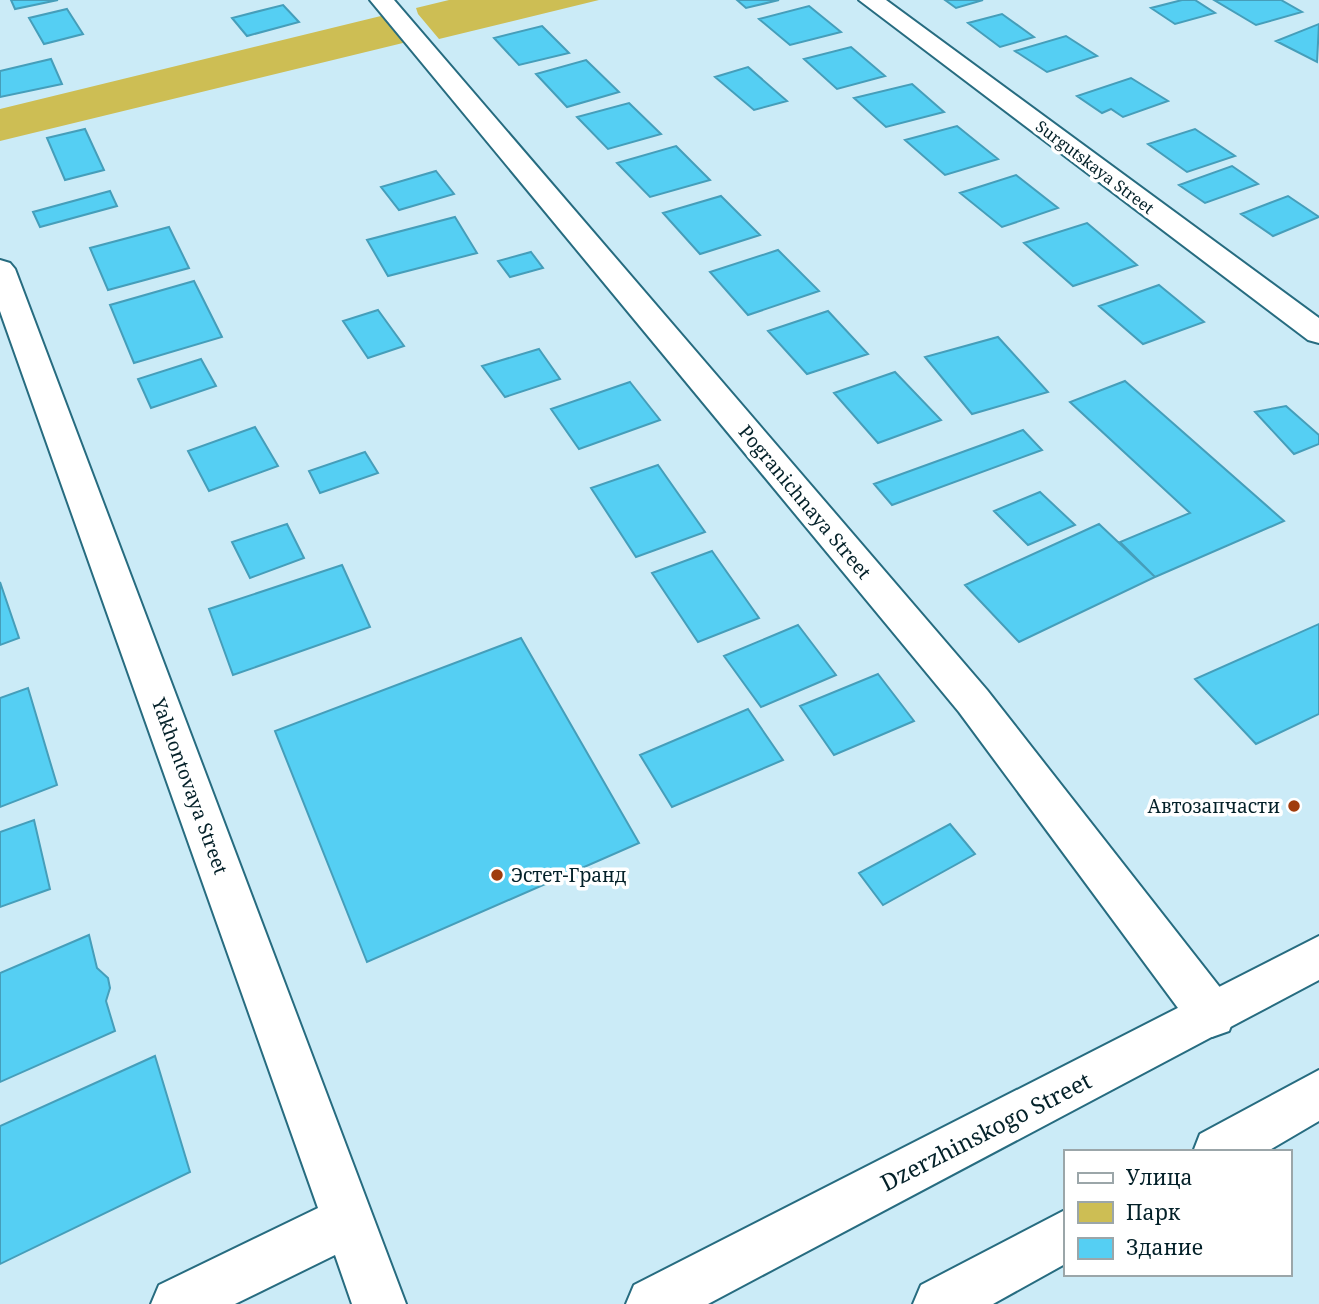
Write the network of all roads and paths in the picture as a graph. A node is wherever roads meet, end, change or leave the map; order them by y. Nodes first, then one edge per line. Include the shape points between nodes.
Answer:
1 (382, 0) edge
2 (872, 0) edge
3 (0, 269) edge
4 (1319, 333) edge
5 (1319, 957) edge
6 (1212, 1015) junction
7 (1319, 1094) edge
8 (1221, 1150) edge
9 (348, 1221) junction
10 (1064, 1237) edge
11 (178, 1304) edge
12 (379, 1304) edge
13 (653, 1304) edge
14 (940, 1304) edge

1 - 6 street, Pogranichnaya Street via 974,702
2 - 4 street, Surgutskaya Street
3 - 9 street, Yakhontovaya Street
5 - 6 street, Dzerzhinskogo Street
6 - 13 street, Dzerzhinskogo Street
7 - 8 street
9 - 11 street
9 - 12 street, Yakhontovaya Street
10 - 14 street

